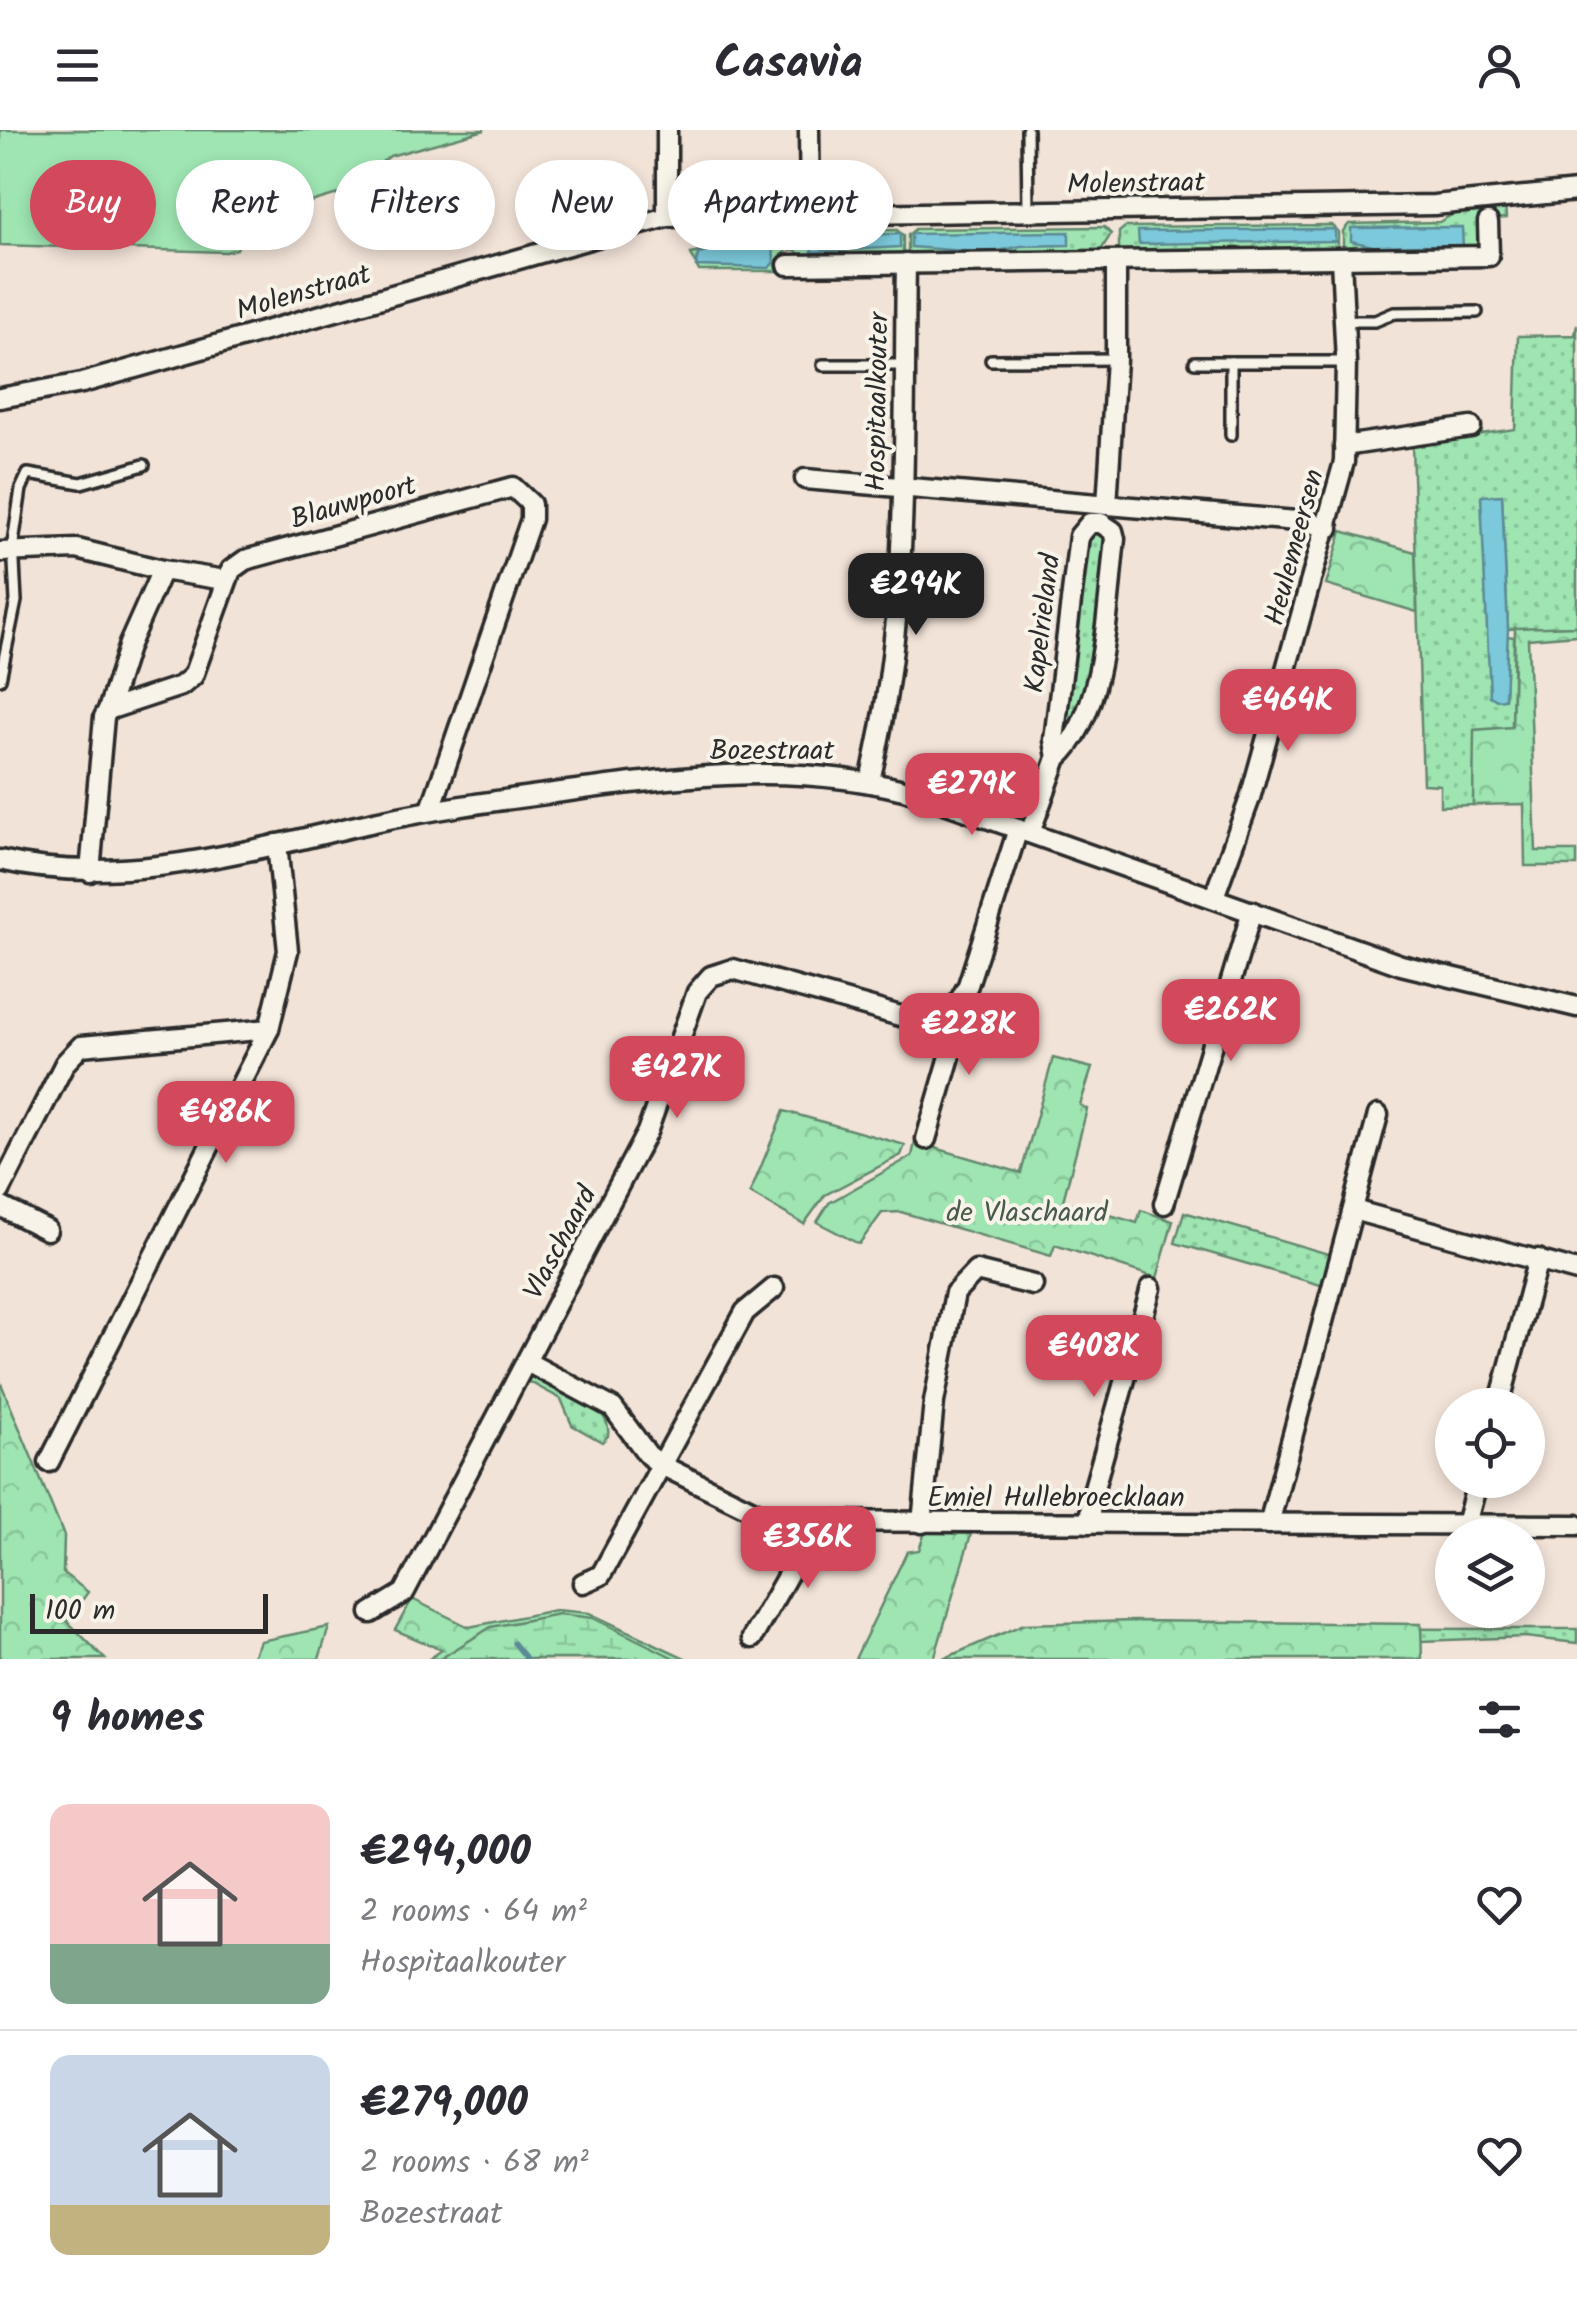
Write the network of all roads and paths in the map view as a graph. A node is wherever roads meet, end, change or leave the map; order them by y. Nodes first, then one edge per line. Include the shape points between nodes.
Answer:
1 (668, 130) edge
2 (809, 130) edge
3 (1027, 130) edge
4 (668, 160) edge
5 (809, 160) edge
6 (1577, 191) edge
7 (1028, 211) junction
8 (893, 213) edge
9 (668, 216) edge
10 (1488, 222) dead end
11 (1341, 259) junction
12 (1116, 262) junction
13 (906, 263) junction
14 (788, 265) dead end
15 (1477, 312) dead end
16 (1344, 322) junction
17 (1116, 359) junction
18 (991, 360) dead end
19 (1195, 362) dead end
20 (1230, 362) junction
21 (1346, 362) junction
22 (823, 365) dead end
23 (904, 365) junction
24 (0, 398) edge
25 (1472, 427) dead end
26 (1231, 435) dead end
27 (1344, 446) junction
28 (144, 465) dead end
29 (805, 479) dead end
30 (902, 488) junction
31 (1107, 505) junction
32 (1329, 528) junction
33 (7, 552) edge
34 (162, 570) junction
35 (225, 580) junction
36 (0, 679) edge
37 (108, 710) junction
38 (1057, 758) junction
39 (870, 780) junction
40 (430, 810) junction
41 (1024, 830) junction
42 (277, 844) junction
43 (0, 860) edge
44 (90, 872) junction
45 (1214, 898) junction
46 (1252, 910) junction
47 (1577, 1007) edge
48 (936, 1022) junction
49 (269, 1029) junction
50 (1378, 1115) dead end
51 (926, 1139) dead end
52 (0, 1191) edge
53 (1164, 1204) dead end
54 (0, 1206) edge
55 (1353, 1210) junction
56 (47, 1230) dead end
57 (1538, 1260) junction
58 (1577, 1270) edge
59 (1033, 1285) dead end
60 (774, 1288) dead end
61 (1151, 1288) dead end
62 (527, 1362) junction
63 (1504, 1388) edge
64 (49, 1462) dead end
65 (661, 1465) junction
66 (804, 1523) junction
67 (922, 1523) junction
68 (1088, 1524) junction
69 (1269, 1524) junction
70 (1435, 1524) edge
71 (1545, 1524) edge
72 (1577, 1524) edge
73 (584, 1583) dead end
74 (371, 1613) dead end
75 (752, 1638) dead end

1 - 4 street
2 - 5 street
3 - 7 lane
6 - 7 street, Molenstraat via 1434,206
7 - 8 street, Molenstraat
9 - 24 street, Molenstraat via 82,383
10 - 11 street via 1488,256
11 - 12 street
11 - 16 street, Heulemeersen
12 - 13 street
12 - 17 street
13 - 14 street
13 - 23 street, Hospitaalkouter
15 - 16 lane via 1394,313
16 - 21 street, Heulemeersen
17 - 18 lane
17 - 31 street
19 - 20 lane
20 - 21 lane
20 - 26 lane
21 - 27 street, Heulemeersen
22 - 23 lane
23 - 30 street, Hospitaalkouter
25 - 27 street
27 - 32 street, Heulemeersen
28 - 33 lane via 81,482 28,474
29 - 30 street
30 - 31 street
30 - 39 street, Hospitaalkouter via 887,710
31 - 32 street
32 - 45 street, Heulemeersen
33 - 34 street via 76,549
33 - 36 lane via 16,601
34 - 35 street
34 - 37 street via 128,644
35 - 37 street via 193,676
35 - 40 street, Blauwpoort via 245,560 499,488 524,494 531,519
37 - 44 street
38 - 38 street, Kapelrieland via 1079,536 1090,523 1100,523 1115,539 1100,661 1074,736
38 - 41 street, Kapelrieland
39 - 40 street, Bozestraat via 808,772 658,779
39 - 41 street, Bozestraat
40 - 42 street, Bozestraat
41 - 45 street, Bozestraat
41 - 48 street via 960,1007
42 - 44 street, Bozestraat
42 - 49 street via 288,951
43 - 44 street, Bozestraat
45 - 46 street, Bozestraat
46 - 47 street, Bozestraat via 1456,982
46 - 53 street
48 - 51 street via 951,1054
48 - 62 street, Vlaschaard via 734,969 710,976 697,992 647,1132
49 - 52 street via 81,1046 65,1063
49 - 64 street
50 - 55 street
54 - 56 street
55 - 57 street
55 - 69 street
57 - 58 street
57 - 63 street
59 - 67 street via 976,1271 955,1293 934,1402
60 - 65 street via 744,1312
61 - 68 street
62 - 65 street, Emiel Hullebroecklaan via 613,1408
62 - 74 street, Vlaschaard via 404,1593
65 - 66 street, Emiel Hullebroecklaan via 752,1512
65 - 73 street via 601,1575
66 - 67 street, Emiel Hullebroecklaan
66 - 75 street via 803,1548
67 - 68 street, Emiel Hullebroecklaan
68 - 69 street, Emiel Hullebroecklaan
69 - 70 street, Emiel Hullebroecklaan
71 - 72 street, Emiel Hullebroecklaan

